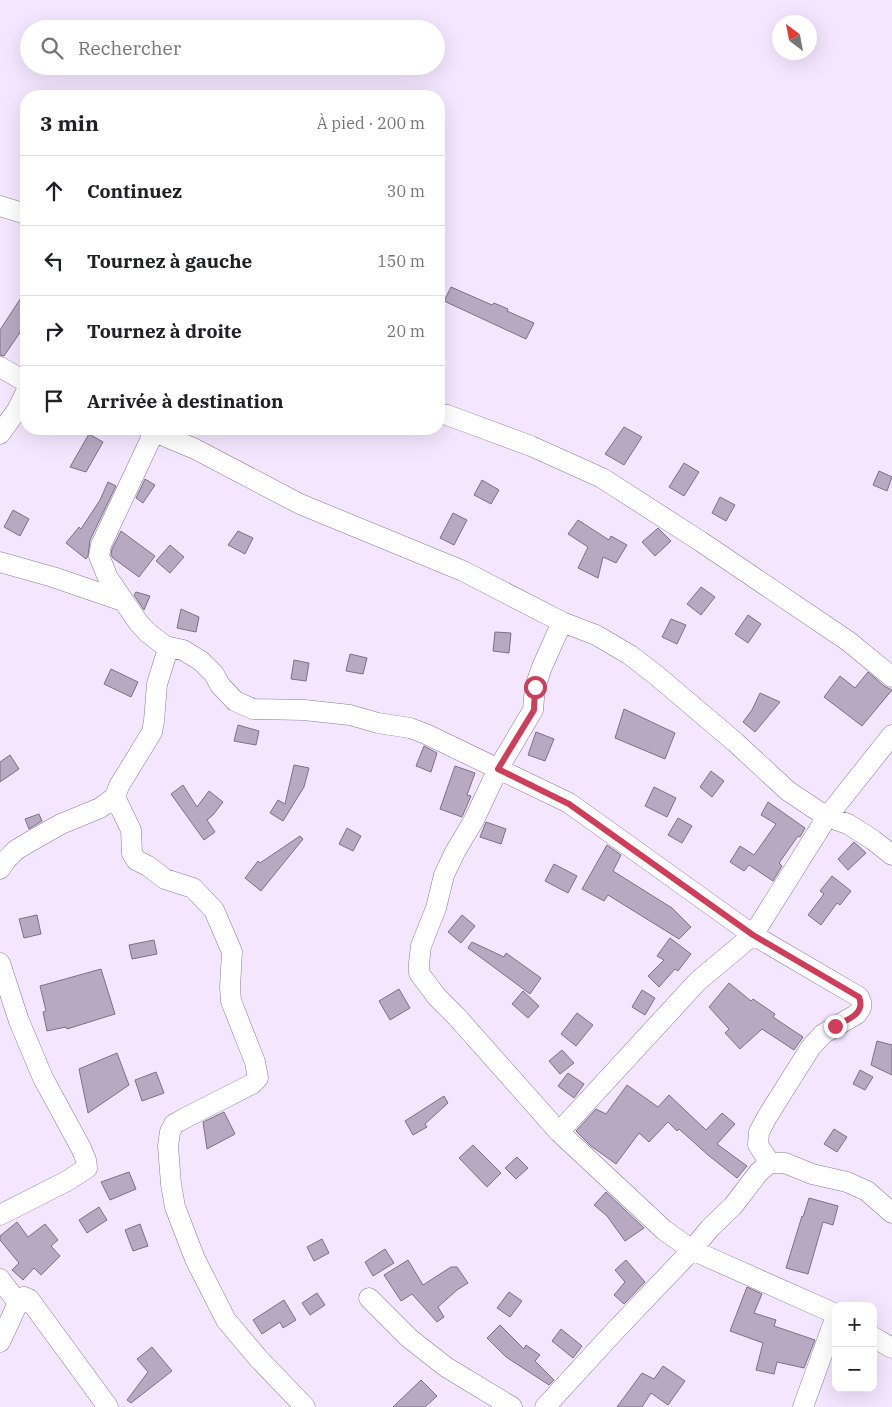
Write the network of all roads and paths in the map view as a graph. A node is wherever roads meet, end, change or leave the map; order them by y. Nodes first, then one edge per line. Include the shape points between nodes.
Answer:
1 (0, 206) edge
2 (20, 212) edge
3 (0, 367) edge
4 (20, 379) edge
5 (20, 404) edge
6 (445, 415) edge
7 (0, 434) edge
8 (149, 435) edge
9 (163, 435) edge
10 (0, 562) edge
11 (123, 601) junction
12 (562, 622) junction
13 (165, 646) junction
14 (892, 677) edge
15 (892, 735) edge
16 (498, 769) junction
17 (115, 796) junction
18 (827, 817) junction
19 (892, 856) edge
20 (0, 869) edge
21 (753, 935) junction
22 (0, 963) edge
23 (559, 1132) junction
24 (770, 1163) junction
25 (892, 1213) edge
26 (0, 1215) edge
27 (692, 1250) junction
28 (0, 1279) edge
29 (369, 1298) dead end
30 (18, 1303) junction
31 (832, 1313) edge
32 (832, 1326) edge
33 (877, 1339) edge
34 (0, 1342) edge
35 (892, 1348) edge
36 (108, 1407) edge
37 (305, 1407) edge
38 (512, 1407) edge
39 (545, 1407) edge
40 (803, 1407) edge

1 - 2 street
3 - 4 street
5 - 7 street
6 - 14 street via 531,446 602,478 840,636
8 - 11 street via 99,556
9 - 12 street via 300,504 463,571
10 - 11 street
11 - 13 street via 147,632
12 - 16 street via 535,687 534,710
12 - 18 street via 596,635 630,655 788,791
13 - 16 street via 183,650 201,661 235,701 253,709 350,715 410,728
13 - 17 street via 167,652 157,684 152,732
15 - 18 street
16 - 21 street via 569,804
16 - 23 street via 444,875 434,915 421,946 419,973
17 - 20 street via 100,808 62,824 16,850
17 - 37 street via 131,830 132,853 136,860 165,879 193,888 214,910 232,952 231,1001 258,1078 174,1124 168,1146 171,1184 175,1207 195,1259 226,1320
18 - 19 street via 848,824
18 - 21 street
21 - 23 street via 698,981
21 - 24 street via 859,997 861,1002 857,1014 823,1034 812,1047 767,1117 758,1144
22 - 26 street via 19,1021 43,1078 82,1148 87,1168
23 - 27 street via 664,1230
24 - 25 street via 785,1163 812,1174 847,1182 866,1191
24 - 27 street
27 - 31 street
27 - 39 street
28 - 30 street
29 - 38 street via 409,1338 446,1366
30 - 34 street
30 - 36 street via 24,1297 29,1300
32 - 40 street
33 - 35 street

